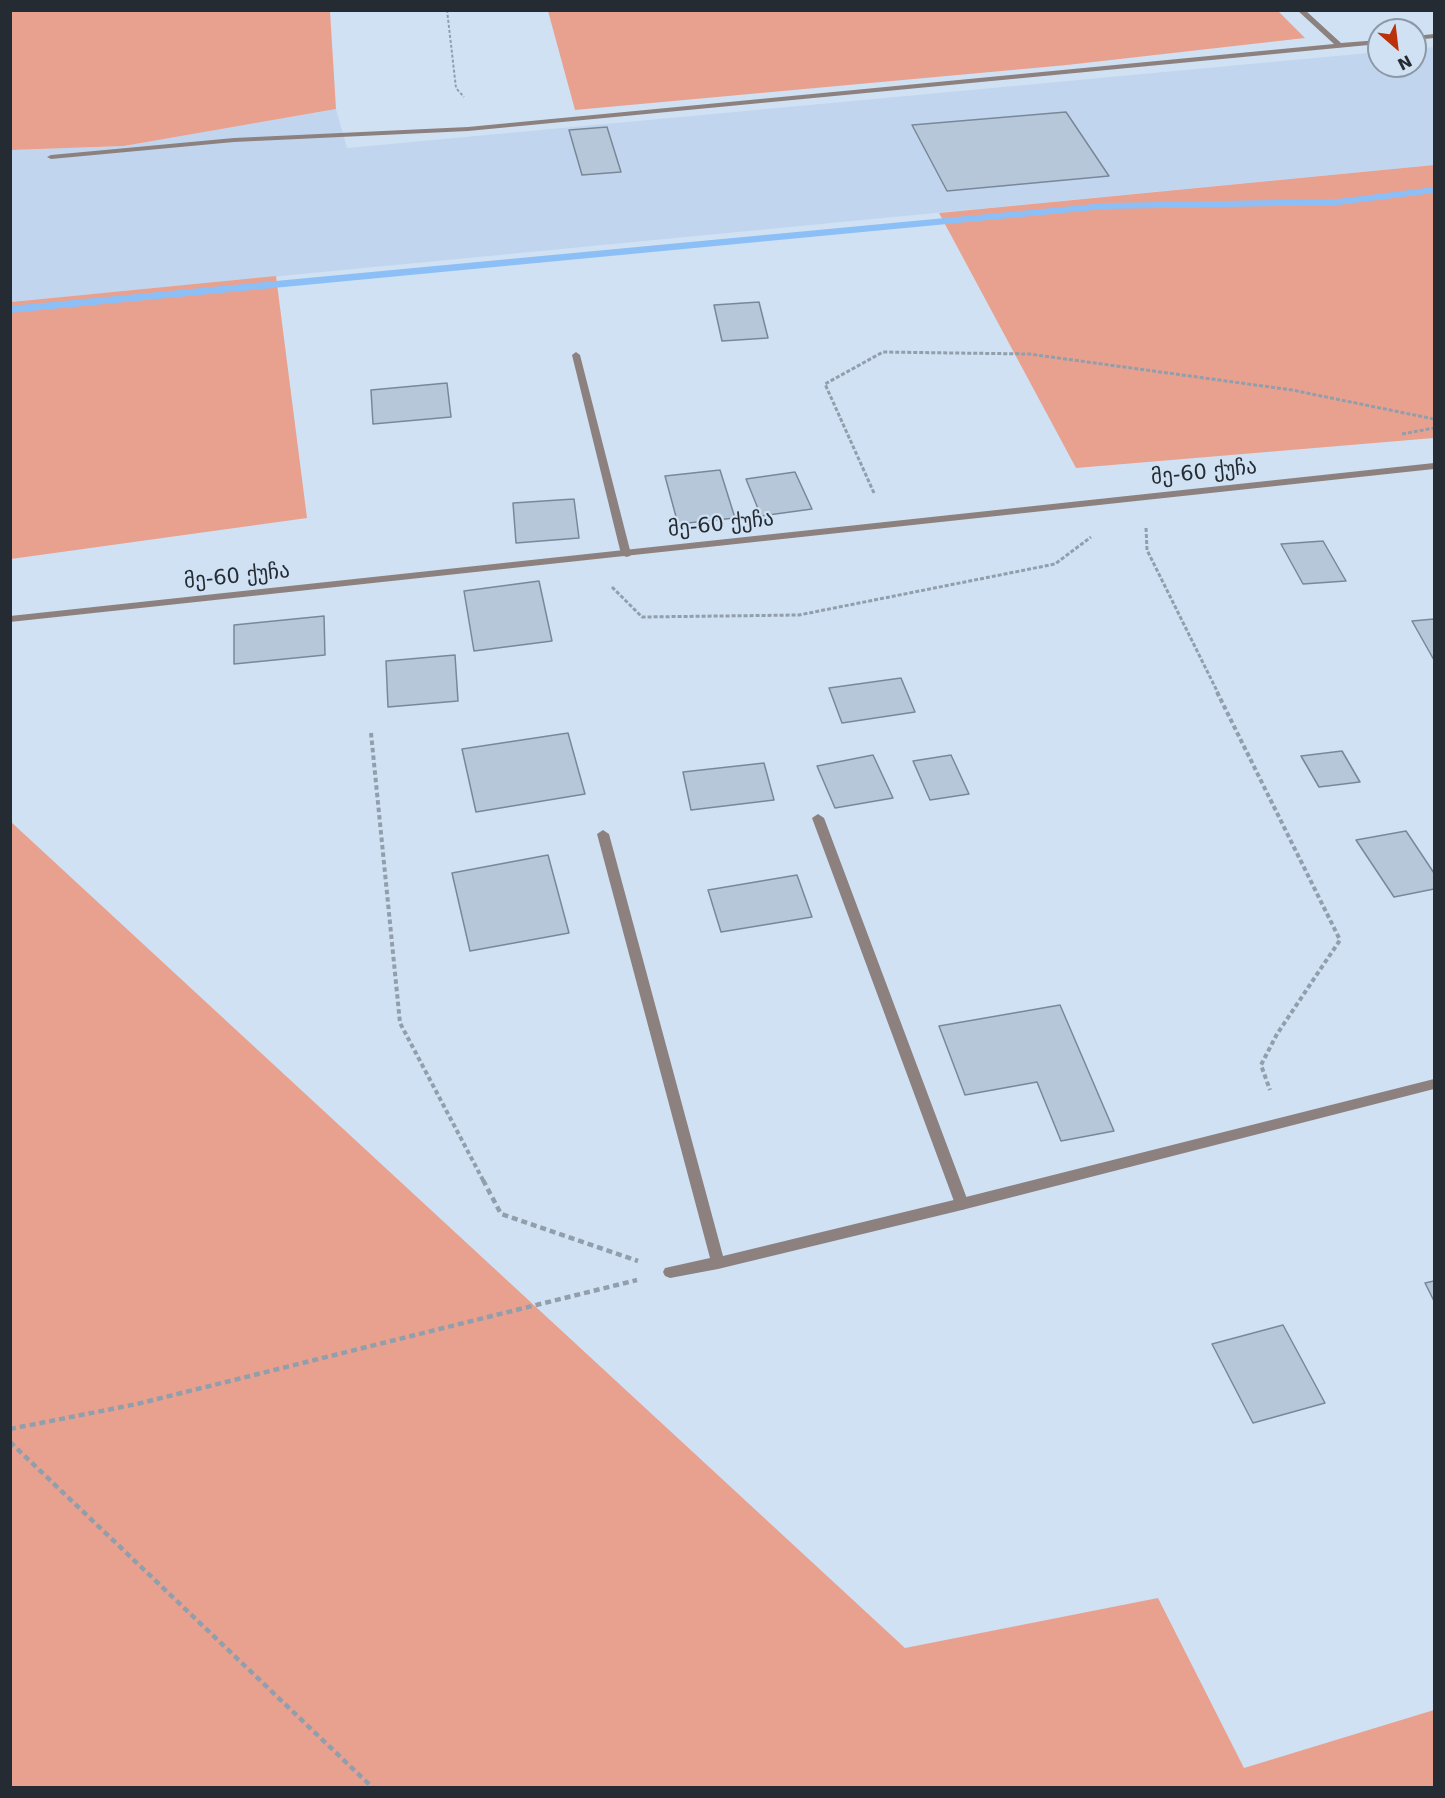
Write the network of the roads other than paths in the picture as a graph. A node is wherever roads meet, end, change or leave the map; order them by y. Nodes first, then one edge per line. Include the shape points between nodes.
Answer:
1 (1300, 10) edge
2 (1367, 43) edge
3 (1340, 46) junction
4 (51, 157) dead end
5 (576, 355) dead end
6 (1434, 466) edge
7 (626, 554) junction
8 (10, 619) edge
9 (818, 818) dead end
10 (603, 834) dead end
11 (1434, 1084) edge
12 (962, 1204) junction
13 (718, 1263) junction
14 (670, 1272) road end

1 - 3 street
2 - 3 street
3 - 4 street via 487,127 234,140
5 - 7 street
6 - 7 street, მე-60 ქუჩა
7 - 8 street, მე-60 ქუჩა
9 - 12 street
10 - 13 street
11 - 12 street
12 - 13 street
13 - 14 street

